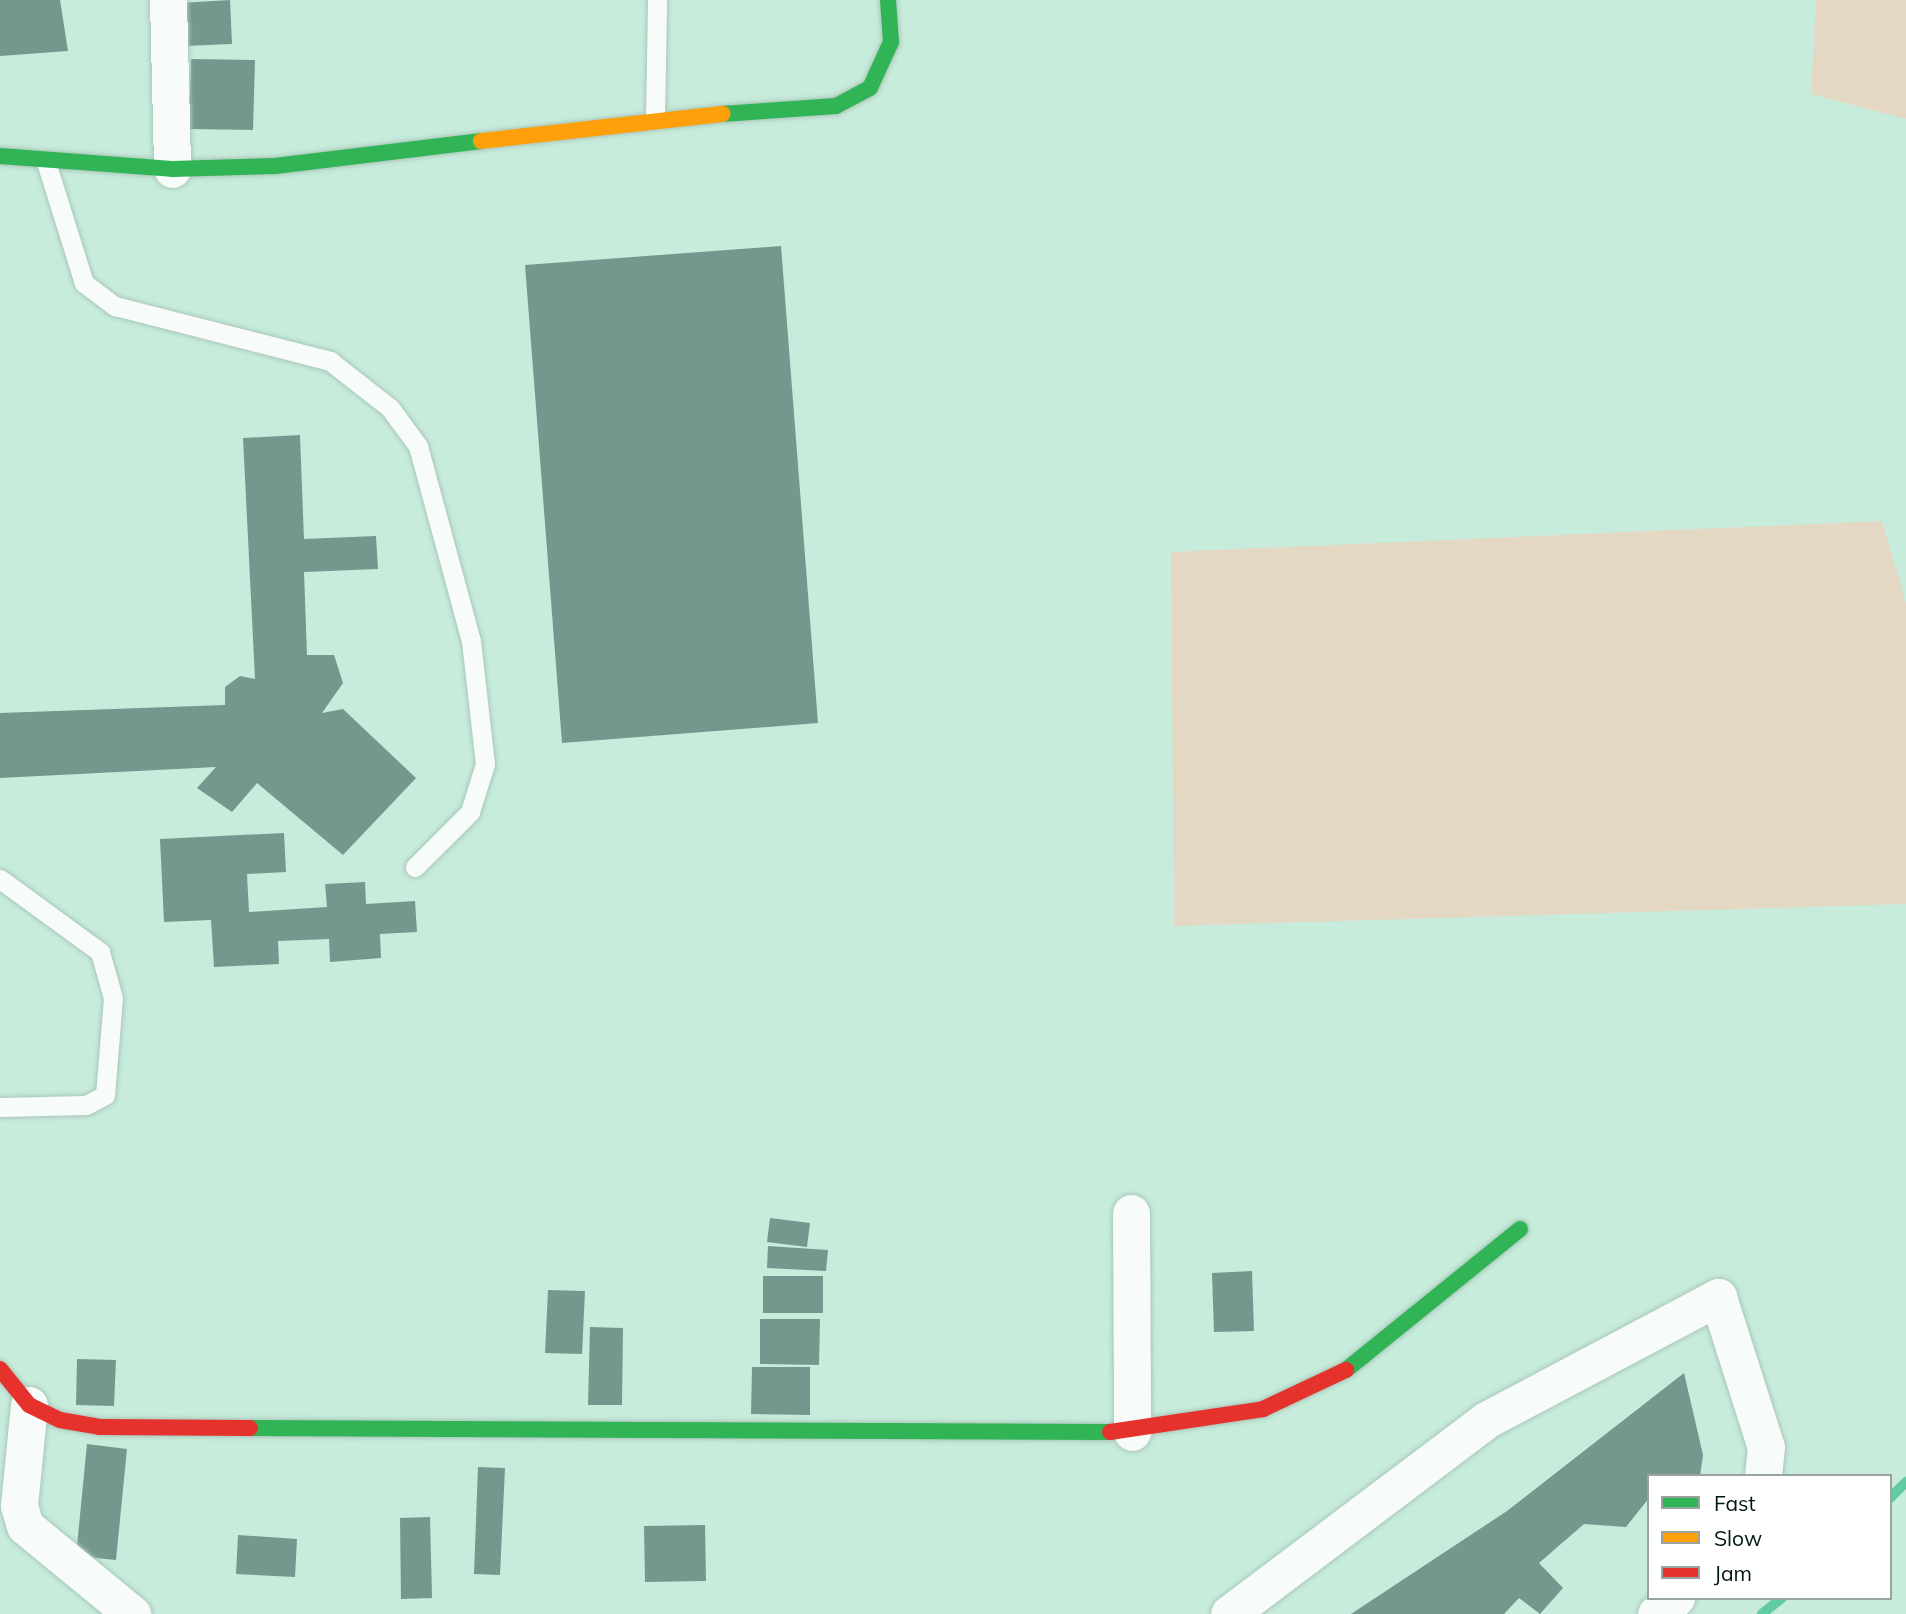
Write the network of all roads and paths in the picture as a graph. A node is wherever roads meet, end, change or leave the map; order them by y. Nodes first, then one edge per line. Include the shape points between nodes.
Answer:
1 (168, 0) edge
2 (657, 0) edge
3 (888, 0) edge
4 (655, 119) junction
5 (0, 156) edge
6 (46, 162) junction
7 (172, 169) junction
8 (415, 867) dead end
9 (0, 879) edge
10 (0, 1107) edge
11 (1131, 1213) dead end
12 (1520, 1229) dead end
13 (0, 1369) edge
14 (29, 1405) junction
15 (1132, 1432) junction
16 (1763, 1474) edge
17 (1674, 1600) edge
18 (132, 1614) edge
19 (1229, 1614) edge
20 (1656, 1614) edge

1 - 7 street
2 - 4 lane
3 - 4 street via 891,42 885,65 870,88 836,106
4 - 7 street via 275,166
5 - 6 street
6 - 7 street
6 - 8 lane via 84,283 115,306 331,361 390,408 418,446 471,641 485,764 470,812
9 - 10 lane via 100,952 113,998 105,1095 86,1105
11 - 15 street
12 - 15 street via 1343,1372 1263,1409
13 - 14 street
14 - 15 street via 60,1420 113,1427
14 - 18 street via 19,1506 25,1525
16 - 19 street via 1766,1447 1718,1297 1486,1420
17 - 20 street

